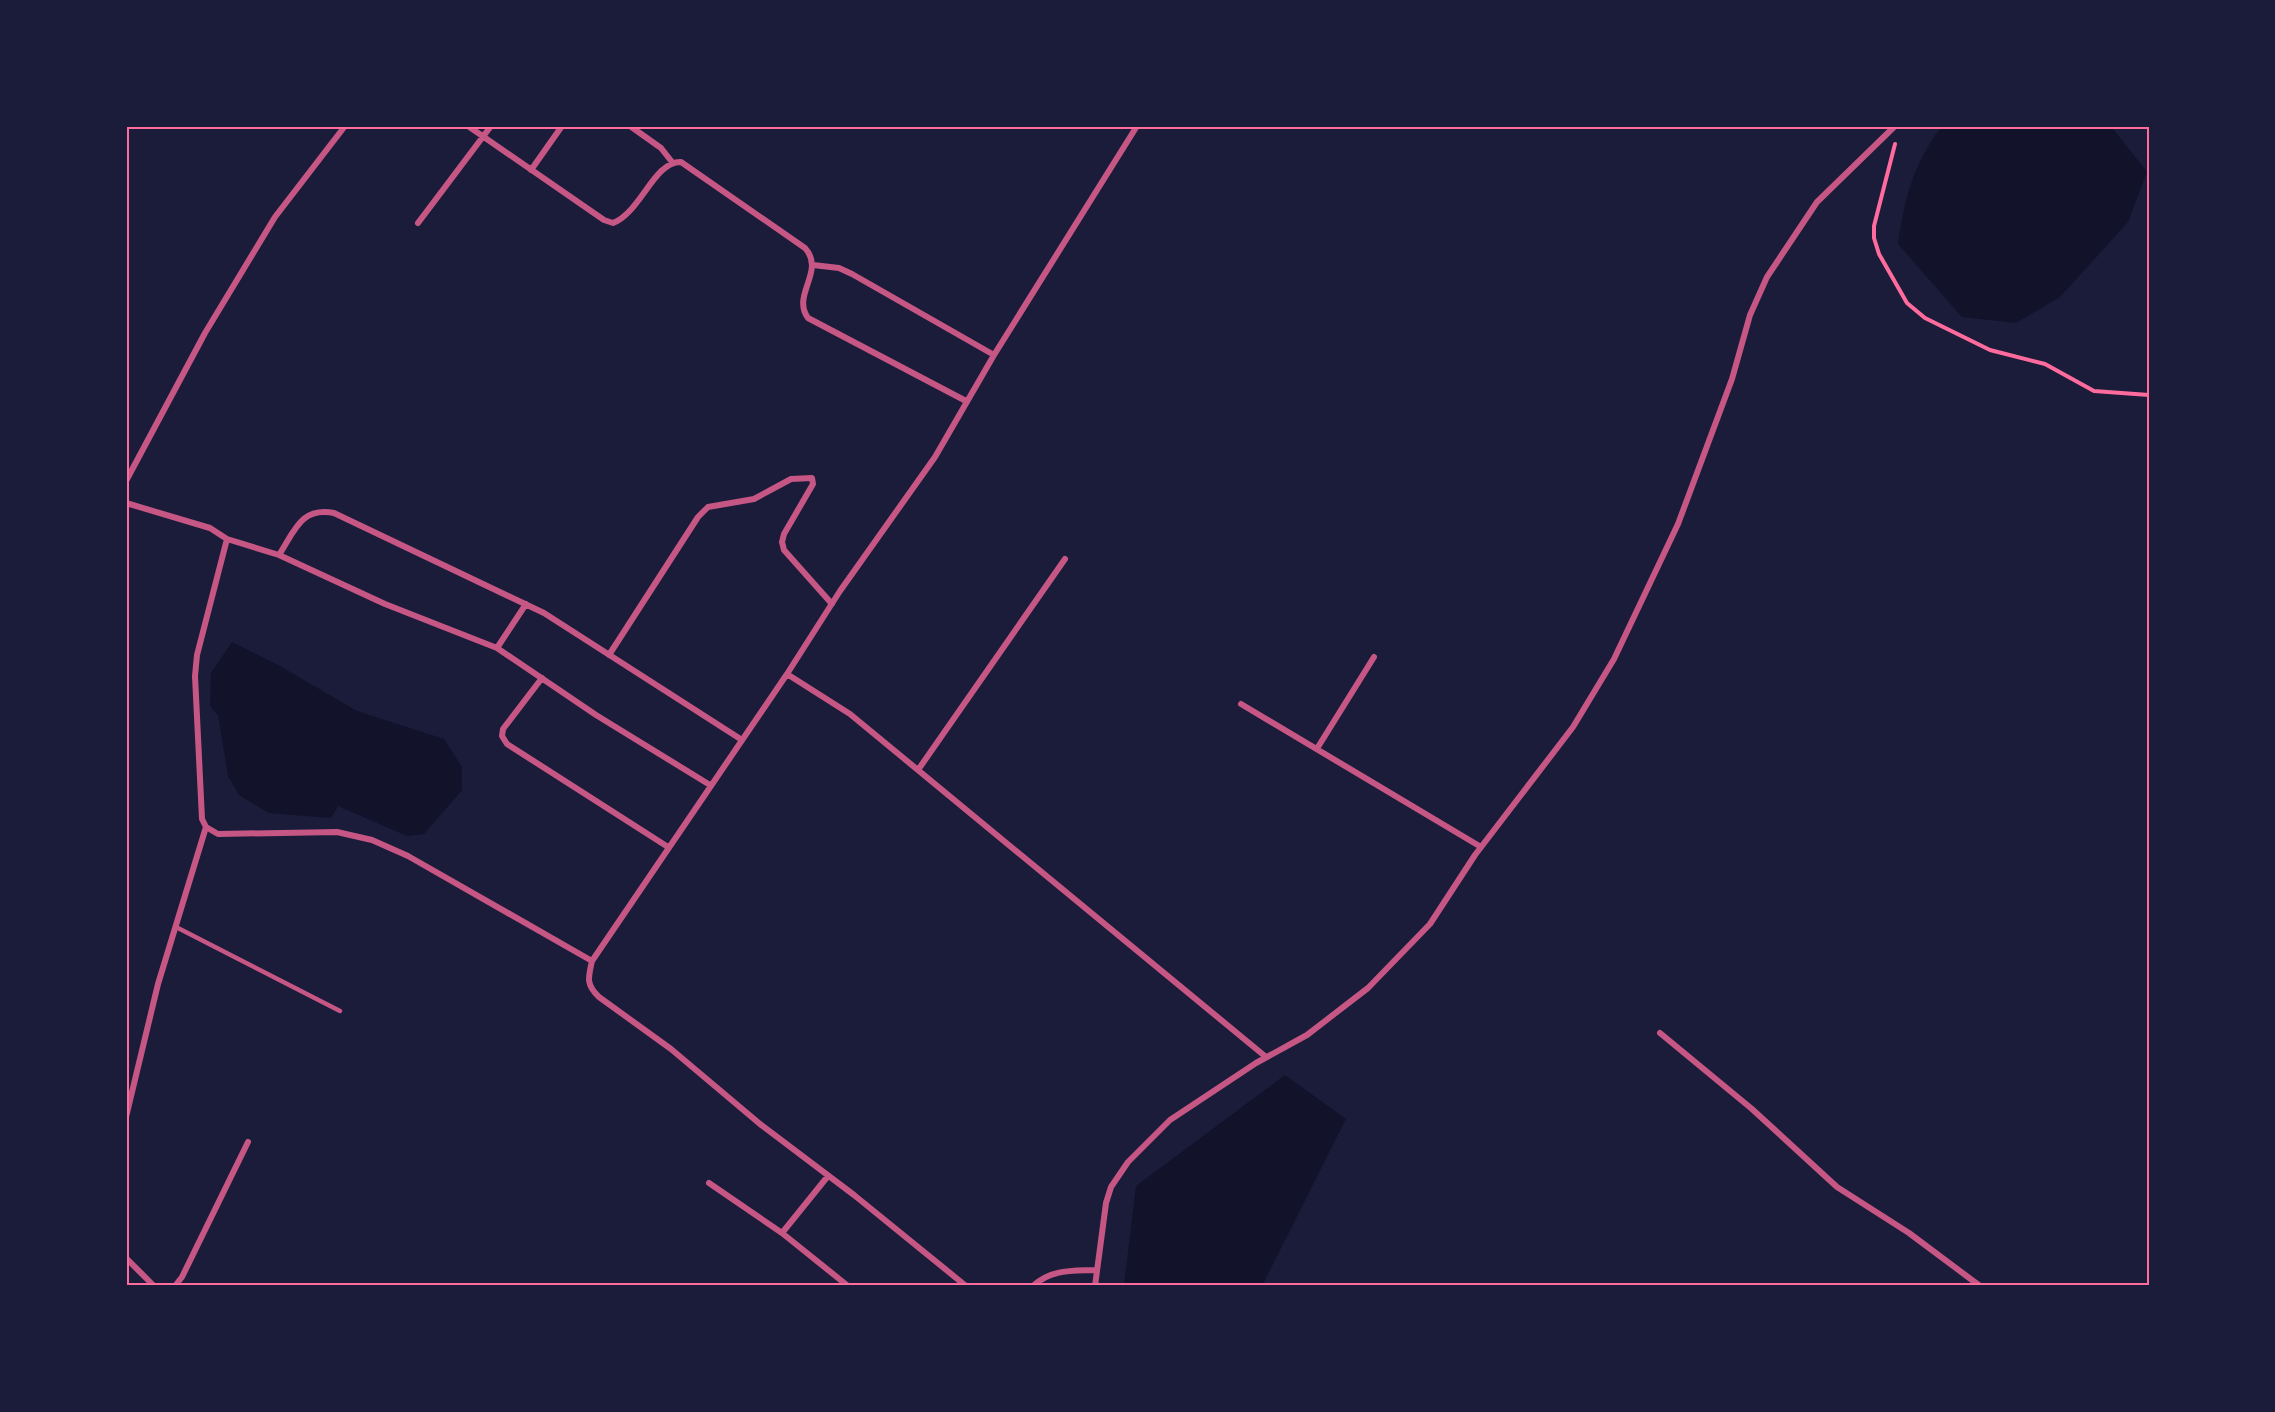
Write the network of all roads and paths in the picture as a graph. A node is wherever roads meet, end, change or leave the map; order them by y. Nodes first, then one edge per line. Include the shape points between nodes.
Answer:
1 (345, 126) edge
2 (468, 126) edge
3 (491, 126) edge
4 (562, 126) edge
5 (630, 126) edge
6 (1137, 126) edge
7 (1895, 126) edge
8 (483, 137) junction
9 (1897, 137) dead end
10 (672, 162) junction
11 (531, 170) junction
12 (418, 223) dead end
13 (813, 265) junction
14 (994, 355) junction
15 (2149, 395) edge
16 (966, 401) junction
17 (126, 481) edge
18 (126, 503) edge
19 (226, 539) junction
20 (279, 555) junction
21 (1065, 560) dead end
22 (526, 604) junction
23 (832, 604) junction
24 (497, 648) junction
25 (609, 655) junction
26 (1374, 657) dead end
27 (787, 674) junction
28 (542, 678) junction
29 (1241, 704) dead end
30 (742, 740) junction
31 (1318, 747) junction
32 (918, 770) junction
33 (710, 785) junction
34 (206, 828) junction
35 (1481, 847) junction
36 (668, 848) junction
37 (176, 927) junction
38 (592, 961) junction
39 (340, 1011) dead end
40 (1659, 1033) dead end
41 (1266, 1057) junction
42 (126, 1117) edge
43 (248, 1142) dead end
44 (828, 1176) junction
45 (709, 1184) dead end
46 (782, 1233) junction
47 (126, 1258) edge
48 (1095, 1270) junction
49 (154, 1286) edge
50 (175, 1286) edge
51 (848, 1286) edge
52 (966, 1286) edge
53 (1033, 1286) edge
54 (1095, 1286) edge
55 (1980, 1286) edge

1 - 17 street via 274,217 205,333
2 - 8 street
3 - 8 street
4 - 11 street
5 - 10 street via 661,148
6 - 14 street
7 - 35 street via 1817,202 1767,277 1750,315 1732,379 1678,524 1614,659 1573,727
8 - 11 street
8 - 12 street
9 - 15 path via 1874,238 1878,254 1907,303 1925,318 1990,350 2045,364 2094,391
10 - 11 street via 630,213 614,223
10 - 13 street via 681,162 805,248
13 - 14 street via 852,274
13 - 16 street via 802,300 802,311 808,318
14 - 16 street
16 - 23 street via 934,457
18 - 19 street via 210,528
19 - 20 street
19 - 34 street via 200,639 195,676 202,819
20 - 22 street via 303,518 320,510 334,513
20 - 24 street via 385,604
21 - 32 street
22 - 24 street
22 - 25 street
23 - 25 street via 784,550 784,534 813,484 812,478 791,479 754,499 708,507
23 - 27 street
24 - 28 street
25 - 30 street
26 - 31 street
27 - 30 street
27 - 32 street via 850,714
28 - 33 street
28 - 36 street via 503,729 507,744
29 - 31 street
30 - 33 street
31 - 35 street
32 - 41 street
33 - 36 street
34 - 37 street
34 - 38 street via 218,834 337,832 372,840 408,855
35 - 41 street via 1430,924 1375,981 1307,1035
36 - 38 street
37 - 39 lane
37 - 42 street
38 - 44 street via 588,984 599,997 671,1049
40 - 55 street via 1752,1108 1837,1187
41 - 48 street via 1170,1120 1128,1162 1106,1203
43 - 50 street
44 - 46 street
44 - 52 street
45 - 46 street
46 - 51 street
47 - 49 street
48 - 53 street via 1054,1273
48 - 54 street

